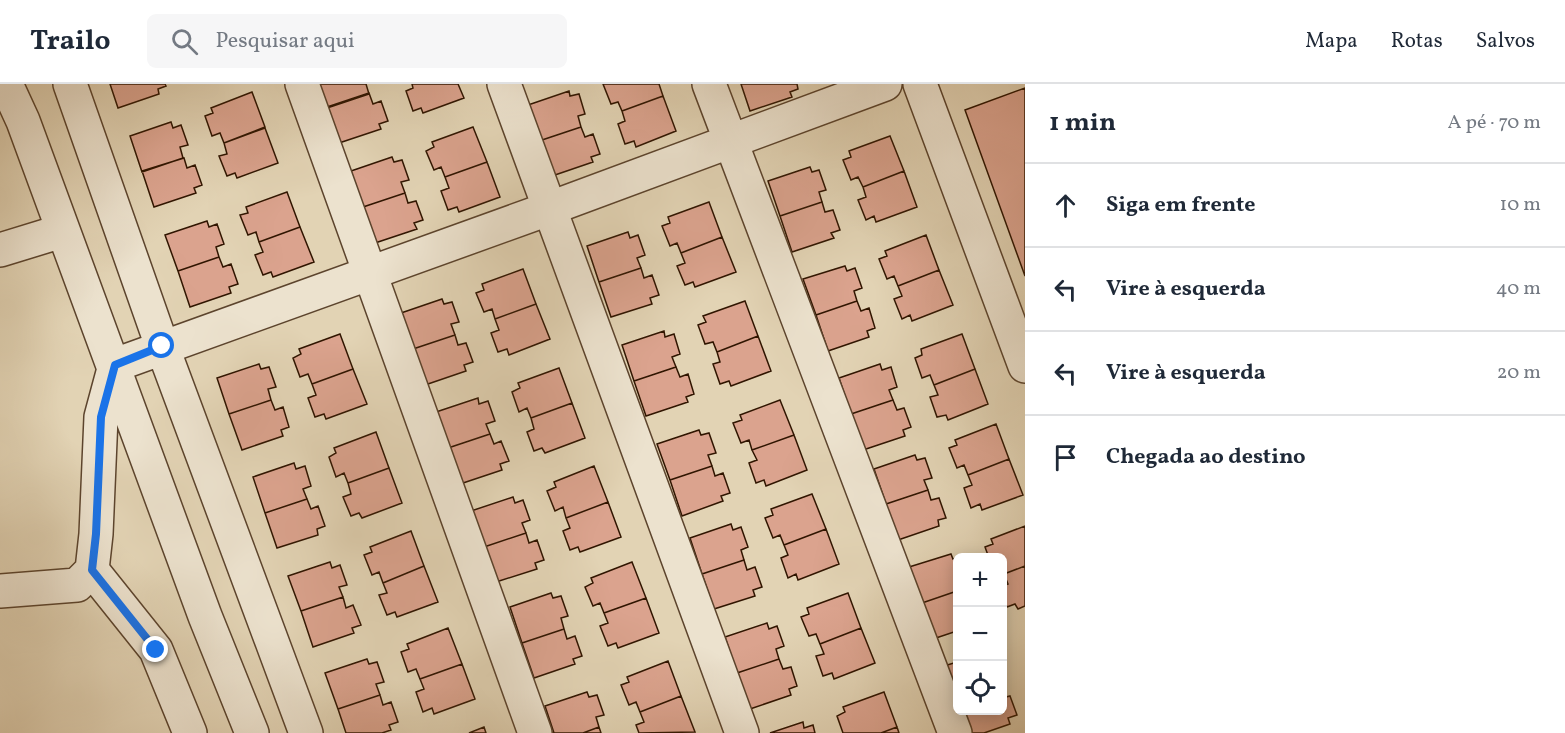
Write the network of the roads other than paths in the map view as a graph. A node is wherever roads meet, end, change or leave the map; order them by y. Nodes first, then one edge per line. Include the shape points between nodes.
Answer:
1 (6, 84) edge
2 (70, 84) edge
3 (302, 84) edge
4 (504, 84) edge
5 (709, 84) edge
6 (885, 84) edge
7 (921, 84) edge
8 (730, 143) junction
9 (548, 209) junction
10 (62, 231) junction
11 (0, 250) edge
12 (370, 271) junction
13 (162, 346) junction
14 (115, 365) junction
15 (1025, 366) edge
16 (92, 570) junction
17 (0, 591) edge
18 (190, 733) edge
19 (252, 733) edge
20 (306, 733) edge
21 (535, 733) edge
22 (742, 733) edge
23 (954, 733) edge

1 - 10 street
2 - 13 street
3 - 12 street
4 - 9 street
5 - 8 street
6 - 8 street
7 - 15 street
8 - 9 street
8 - 23 street
9 - 12 street
9 - 22 street
10 - 11 street
10 - 14 street
12 - 13 street
12 - 21 street
13 - 14 street
13 - 20 street
14 - 16 street via 101,417
14 - 19 street via 205,616
16 - 17 street via 77,585
16 - 18 street via 156,650

